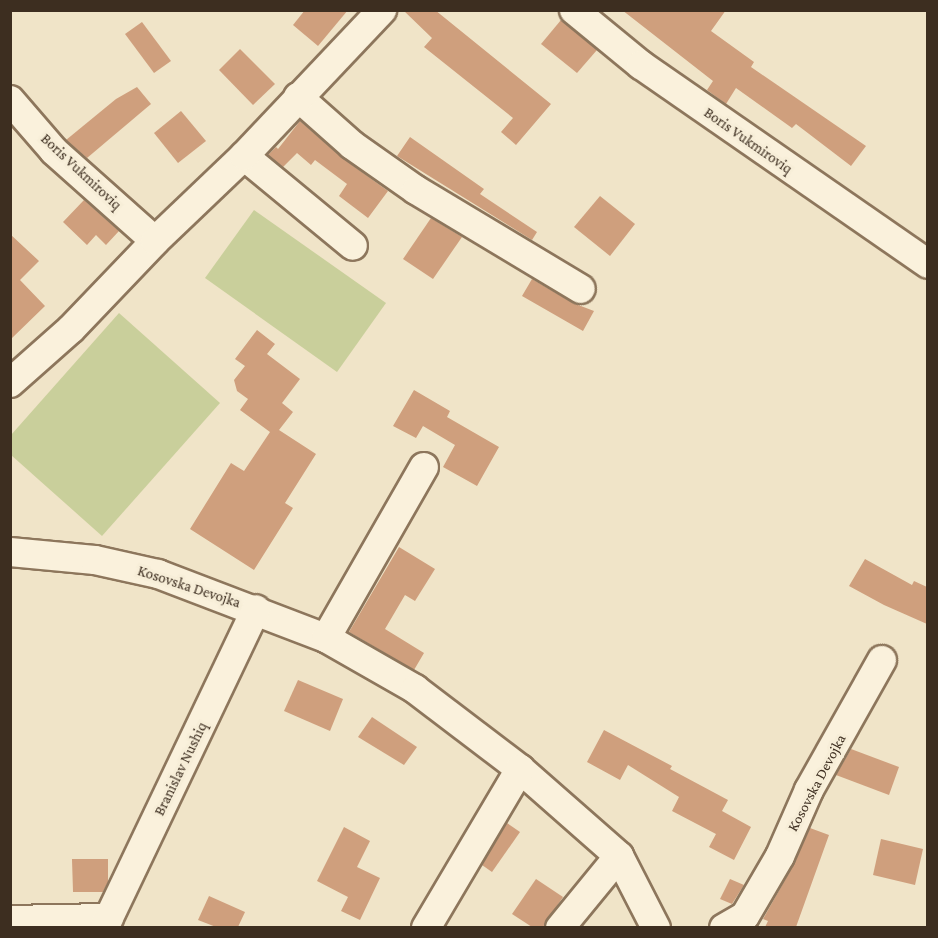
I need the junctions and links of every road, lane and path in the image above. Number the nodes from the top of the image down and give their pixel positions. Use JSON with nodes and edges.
{"nodes":[{"id":1,"x":382,"y":10,"type":"edge"},
{"id":2,"x":574,"y":10,"type":"edge"},
{"id":3,"x":298,"y":97,"type":"junction"},
{"id":4,"x":10,"y":100,"type":"edge"},
{"id":5,"x":244,"y":156,"type":"junction"},
{"id":6,"x":155,"y":241,"type":"junction"},
{"id":7,"x":352,"y":246,"type":"dead end"},
{"id":8,"x":927,"y":264,"type":"edge"},
{"id":9,"x":581,"y":290,"type":"dead end"},
{"id":10,"x":10,"y":383,"type":"edge"},
{"id":11,"x":424,"y":467,"type":"dead end"},
{"id":12,"x":10,"y":552,"type":"edge"},
{"id":13,"x":256,"y":609,"type":"junction"},
{"id":14,"x":326,"y":638,"type":"junction"},
{"id":15,"x":882,"y":660,"type":"dead end"},
{"id":16,"x":520,"y":769,"type":"junction"},
{"id":17,"x":619,"y":856,"type":"junction"},
{"id":18,"x":10,"y":920,"type":"edge"},
{"id":19,"x":106,"y":922,"type":"edge"},
{"id":20,"x":426,"y":927,"type":"edge"},
{"id":21,"x":560,"y":927,"type":"edge"},
{"id":22,"x":656,"y":927,"type":"edge"},
{"id":23,"x":724,"y":927,"type":"edge"}],
"edges":[{"from":1,"to":3,"type":"street"},
{"from":2,"to":8,"type":"street","name":"Boris Vukmiroviq"},
{"from":3,"to":5,"type":"street"},
{"from":3,"to":9,"type":"street"},
{"from":4,"to":6,"type":"street","name":"Boris Vukmiroviq"},
{"from":5,"to":6,"type":"street"},
{"from":5,"to":7,"type":"street"},
{"from":6,"to":10,"type":"street"},
{"from":11,"to":14,"type":"street"},
{"from":12,"to":13,"type":"street","name":"Kosovska Devojka"},
{"from":13,"to":14,"type":"street","name":"Kosovska Devojka"},
{"from":13,"to":19,"type":"street","name":"Branislav Nushiq"},
{"from":14,"to":16,"type":"street","name":"Kosovska Devojka"},
{"from":15,"to":23,"type":"street","name":"Kosovska Devojka"},
{"from":16,"to":17,"type":"street","name":"Kosovska Devojka"},
{"from":16,"to":20,"type":"street"},
{"from":17,"to":21,"type":"street"},
{"from":17,"to":22,"type":"street","name":"Kosovska Devojka"},
{"from":18,"to":19,"type":"street"}]}
